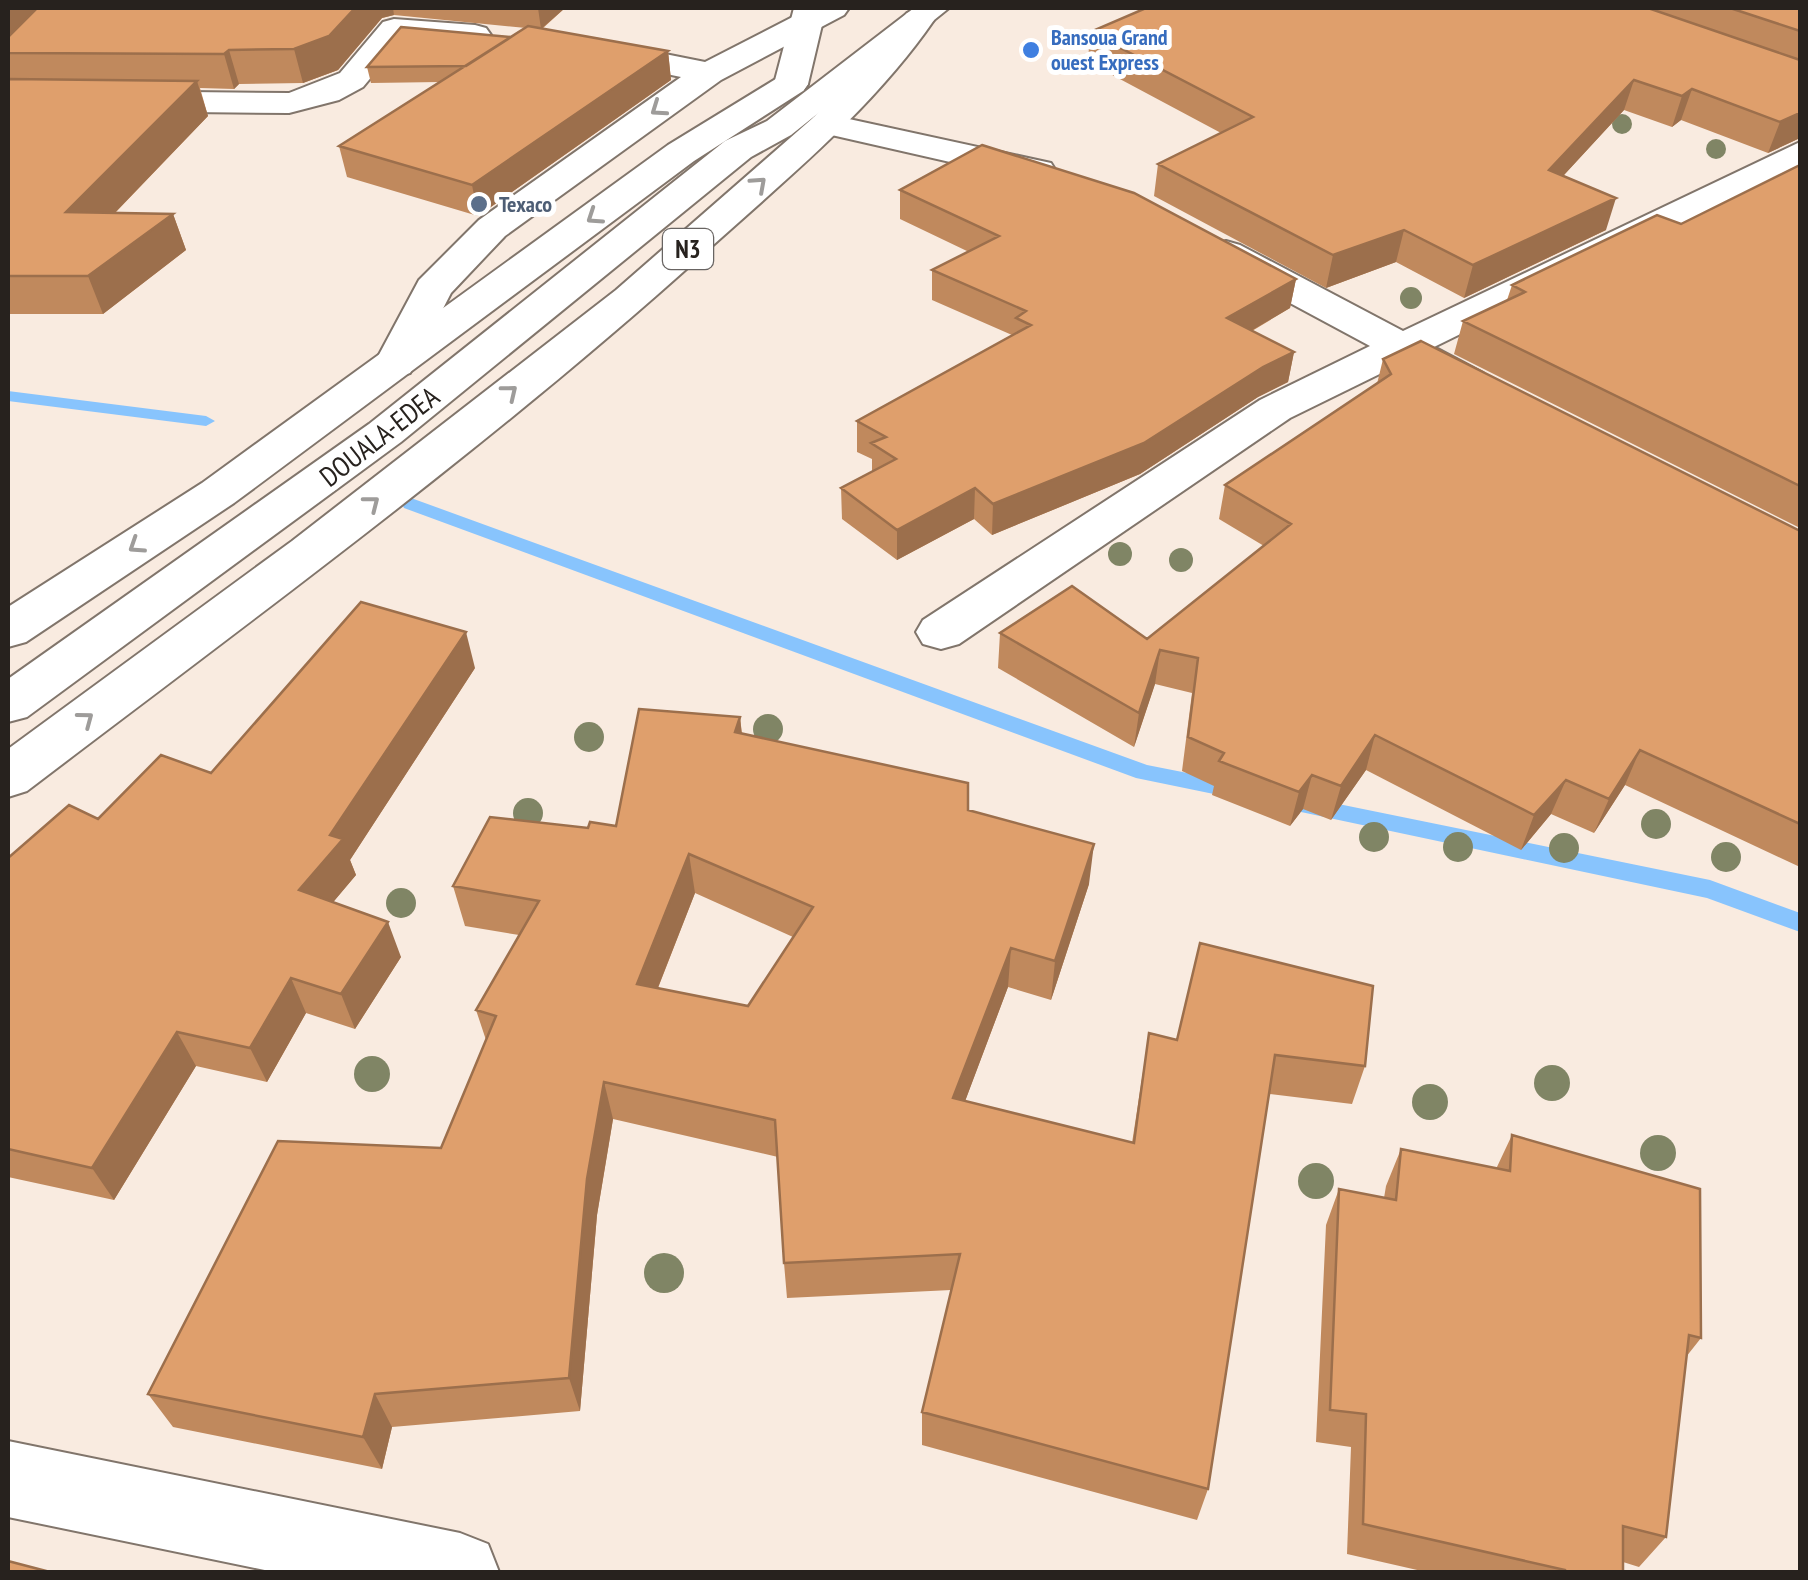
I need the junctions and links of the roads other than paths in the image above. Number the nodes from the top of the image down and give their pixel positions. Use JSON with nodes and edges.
{"nodes":[{"id":1,"x":881,"y":8,"type":"edge"},
{"id":2,"x":817,"y":11,"type":"edge"},
{"id":3,"x":934,"y":12,"type":"edge"},
{"id":4,"x":399,"y":18,"type":"edge"},
{"id":5,"x":507,"y":38,"type":"edge"},
{"id":6,"x":558,"y":45,"type":"edge"},
{"id":7,"x":710,"y":73,"type":"junction"},
{"id":8,"x":791,"y":84,"type":"junction"},
{"id":9,"x":8,"y":100,"type":"edge"},
{"id":10,"x":826,"y":124,"type":"junction"},
{"id":11,"x":738,"y":149,"type":"junction"},
{"id":12,"x":1800,"y":153,"type":"edge"},
{"id":13,"x":1073,"y":182,"type":"edge"},
{"id":14,"x":1197,"y":237,"type":"edge"},
{"id":15,"x":1400,"y":347,"type":"junction"},
{"id":16,"x":395,"y":364,"type":"junction"},
{"id":17,"x":1504,"y":400,"type":"edge"},
{"id":18,"x":8,"y":630,"type":"edge"},
{"id":19,"x":941,"y":632,"type":"dead end"},
{"id":20,"x":8,"y":704,"type":"edge"},
{"id":21,"x":8,"y":778,"type":"edge"},
{"id":22,"x":8,"y":1479,"type":"edge"},
{"id":23,"x":460,"y":1572,"type":"edge"}],
"edges":[{"from":1,"to":8,"type":"main road","name":"DOUALA-EDEA","number":"N3"},
{"from":2,"to":7,"type":"main road"},
{"from":2,"to":8,"type":"main road"},
{"from":3,"to":10,"type":"main road","number":"N3"},
{"from":3,"to":11,"type":"main road","name":"DOUALA-EDEA","number":"N3"},
{"from":4,"to":5,"type":"main road"},
{"from":4,"to":9,"type":"main road"},
{"from":6,"to":7,"type":"main road"},
{"from":7,"to":16,"type":"main road","one_way":true},
{"from":8,"to":11,"type":"main road","name":"DOUALA-EDEA","number":"N3"},
{"from":8,"to":16,"type":"main road","one_way":true},
{"from":10,"to":13,"type":"main road"},
{"from":21,"to":10,"type":"main road","number":"N3","one_way":true},
{"from":11,"to":20,"type":"main road","name":"DOUALA-EDEA","number":"N3"},
{"from":12,"to":15,"type":"main road"},
{"from":14,"to":15,"type":"main road"},
{"from":15,"to":17,"type":"main road"},
{"from":15,"to":19,"type":"main road"},
{"from":16,"to":18,"type":"main road","one_way":true},
{"from":22,"to":23,"type":"main road"}]}
